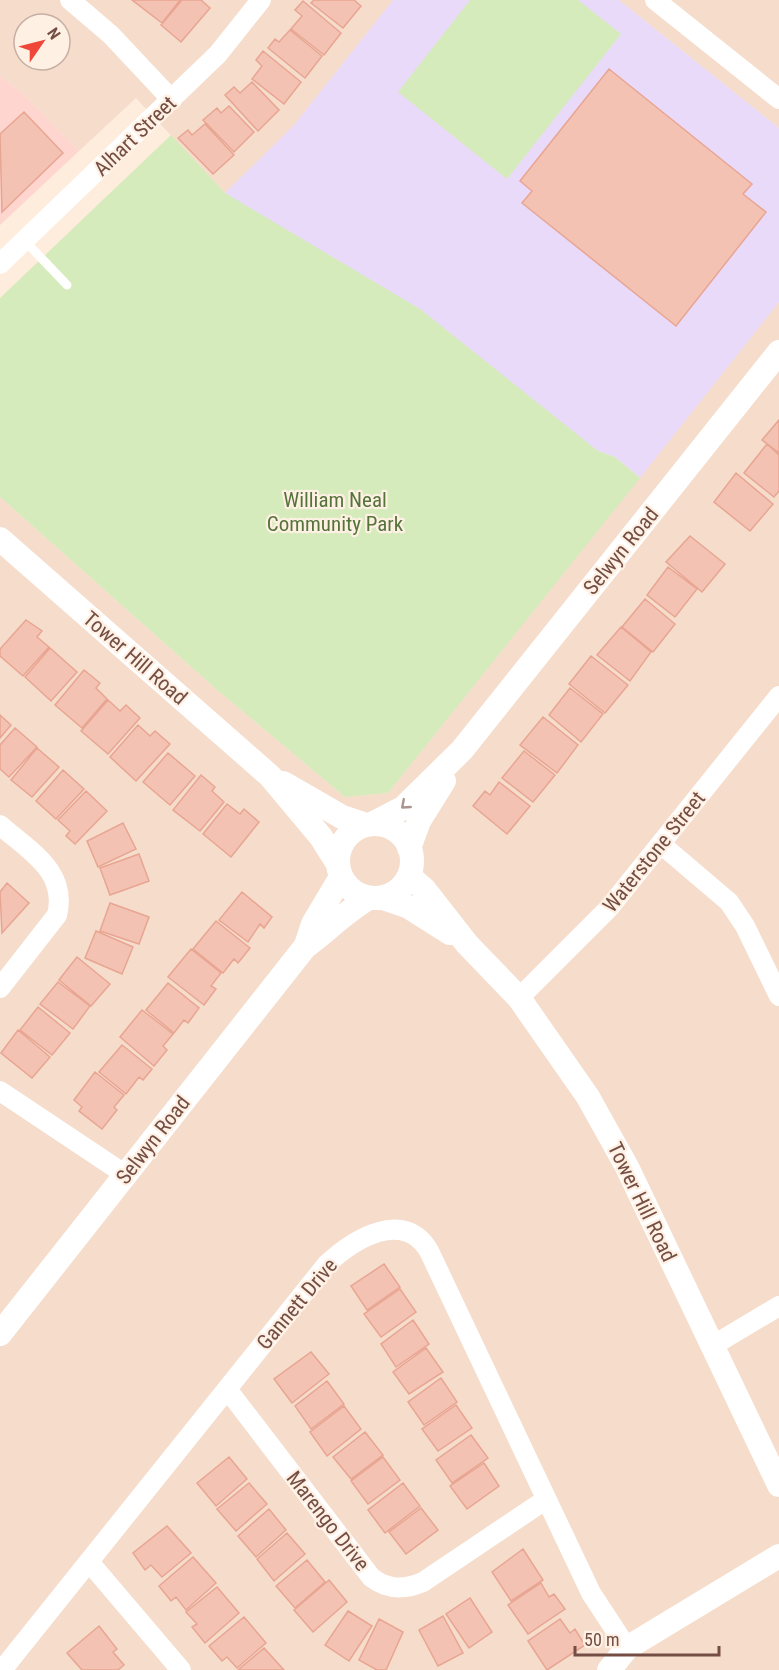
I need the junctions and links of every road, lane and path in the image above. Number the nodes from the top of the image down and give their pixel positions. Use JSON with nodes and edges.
{"nodes":[{"id":1,"x":69,"y":0,"type":"edge"},
{"id":2,"x":261,"y":0,"type":"edge"},
{"id":3,"x":655,"y":0,"type":"edge"},
{"id":4,"x":779,"y":99,"type":"edge"},
{"id":5,"x":172,"y":100,"type":"junction"},
{"id":6,"x":25,"y":241,"type":"junction"},
{"id":7,"x":0,"y":264,"type":"edge"},
{"id":8,"x":67,"y":285,"type":"dead end"},
{"id":9,"x":779,"y":352,"type":"edge"},
{"id":10,"x":0,"y":539,"type":"edge"},
{"id":11,"x":779,"y":696,"type":"edge"},
{"id":12,"x":462,"y":750,"type":"junction"},
{"id":13,"x":270,"y":776,"type":"junction"},
{"id":14,"x":0,"y":825,"type":"edge"},
{"id":15,"x":369,"y":825,"type":"junction"},
{"id":16,"x":662,"y":845,"type":"junction"},
{"id":17,"x":409,"y":848,"type":"junction"},
{"id":18,"x":339,"y":870,"type":"junction"},
{"id":19,"x":409,"y":876,"type":"junction"},
{"id":20,"x":376,"y":898,"type":"junction"},
{"id":21,"x":467,"y":944,"type":"junction"},
{"id":22,"x":305,"y":947,"type":"junction"},
{"id":23,"x":0,"y":988,"type":"edge"},
{"id":24,"x":779,"y":996,"type":"edge"},
{"id":25,"x":519,"y":998,"type":"junction"},
{"id":26,"x":0,"y":1091,"type":"edge"},
{"id":27,"x":126,"y":1175,"type":"junction"},
{"id":28,"x":779,"y":1306,"type":"edge"},
{"id":29,"x":0,"y":1334,"type":"edge"},
{"id":30,"x":711,"y":1346,"type":"junction"},
{"id":31,"x":227,"y":1389,"type":"junction"},
{"id":32,"x":779,"y":1485,"type":"edge"},
{"id":33,"x":545,"y":1500,"type":"junction"},
{"id":34,"x":779,"y":1556,"type":"edge"},
{"id":35,"x":90,"y":1563,"type":"junction"},
{"id":36,"x":627,"y":1648,"type":"junction"},
{"id":37,"x":2,"y":1670,"type":"edge"},
{"id":38,"x":181,"y":1670,"type":"edge"},
{"id":39,"x":609,"y":1670,"type":"edge"}],
"edges":[{"from":1,"to":5,"type":"street"},
{"from":2,"to":5,"type":"street","name":"Alhart Street"},
{"from":3,"to":4,"type":"street"},
{"from":5,"to":6,"type":"street","name":"Alhart Street"},
{"from":6,"to":7,"type":"street","name":"Alhart Street"},
{"from":6,"to":8,"type":"lane"},
{"from":9,"to":12,"type":"street","name":"Selwyn Road"},
{"from":10,"to":13,"type":"street","name":"Tower Hill Road"},
{"from":11,"to":16,"type":"street","name":"Waterstone Street"},
{"from":12,"to":15,"type":"street","name":"Selwyn Road","one_way":true},
{"from":12,"to":17,"type":"street","name":"Selwyn Road"},
{"from":13,"to":15,"type":"street","name":"Tower Hill Road"},
{"from":13,"to":18,"type":"street","name":"Tower Hill Road"},
{"from":14,"to":23,"type":"street"},
{"from":15,"to":17,"type":"street"},
{"from":15,"to":18,"type":"street"},
{"from":16,"to":24,"type":"street"},
{"from":16,"to":25,"type":"street","name":"Waterstone Street"},
{"from":17,"to":19,"type":"street"},
{"from":18,"to":20,"type":"street"},
{"from":18,"to":22,"type":"street","name":"Selwyn Road"},
{"from":19,"to":20,"type":"street"},
{"from":19,"to":21,"type":"street","name":"Tower Hill Road"},
{"from":20,"to":21,"type":"street","name":"Tower Hill Road"},
{"from":20,"to":22,"type":"street","name":"Selwyn Road"},
{"from":21,"to":25,"type":"street","name":"Tower Hill Road"},
{"from":22,"to":27,"type":"street","name":"Selwyn Road"},
{"from":25,"to":30,"type":"street","name":"Tower Hill Road"},
{"from":26,"to":27,"type":"street"},
{"from":27,"to":29,"type":"street","name":"Selwyn Road"},
{"from":28,"to":30,"type":"street"},
{"from":30,"to":32,"type":"street","name":"Tower Hill Road"},
{"from":31,"to":33,"type":"street","name":"Marengo Drive"},
{"from":31,"to":33,"type":"street","name":"Gannett Drive"},
{"from":31,"to":35,"type":"street","name":"Gannett Drive"},
{"from":33,"to":36,"type":"street","name":"Gannett Drive"},
{"from":34,"to":36,"type":"street"},
{"from":35,"to":37,"type":"street","name":"Gannett Drive"},
{"from":35,"to":38,"type":"street"},
{"from":36,"to":39,"type":"street"}]}
